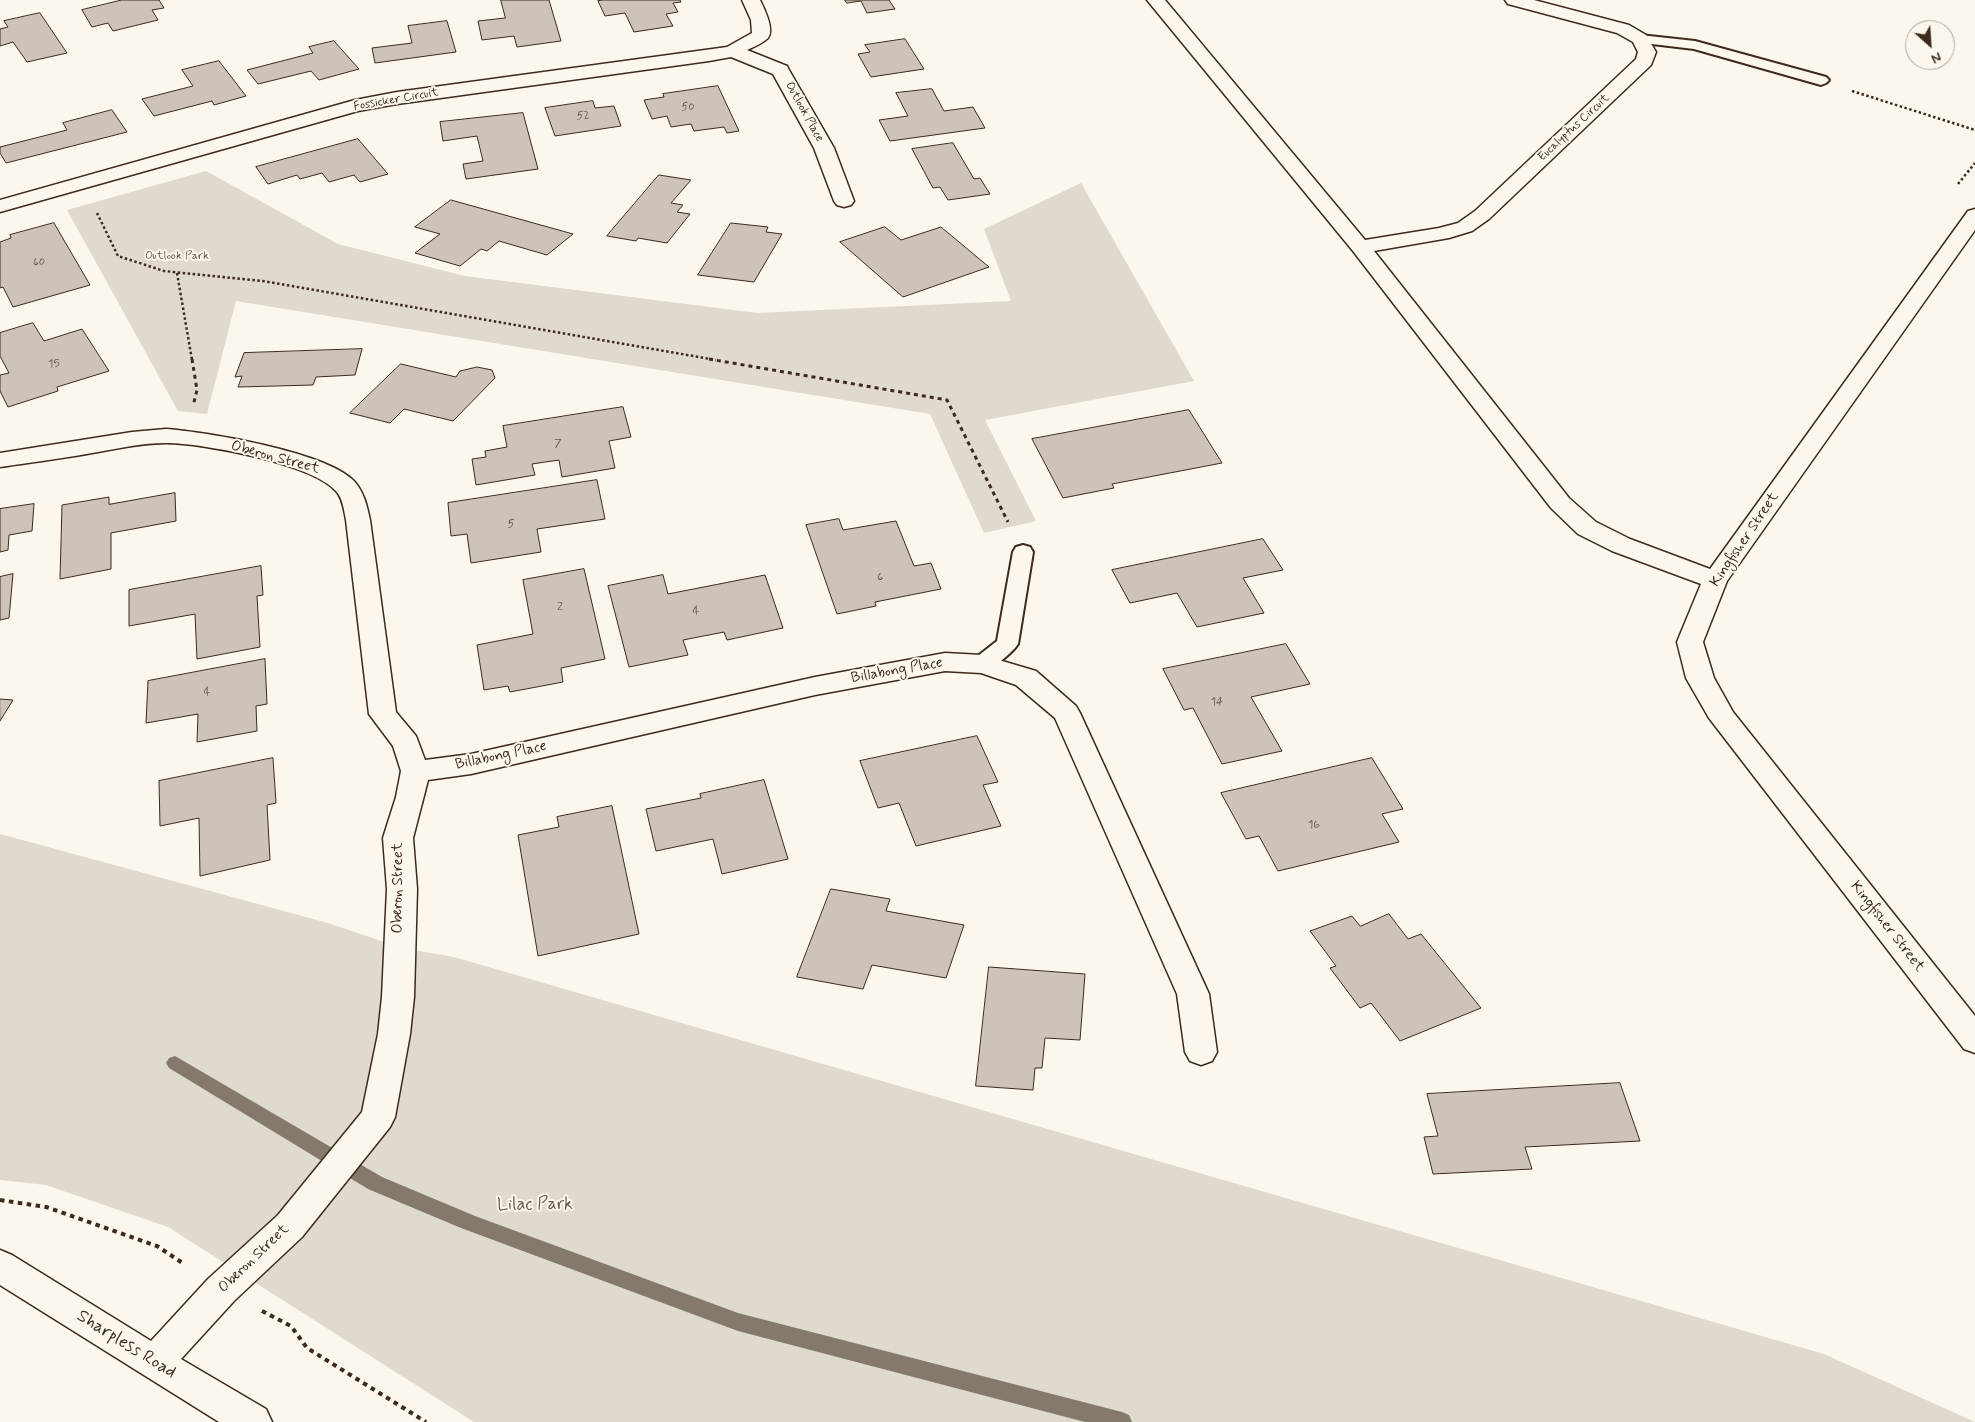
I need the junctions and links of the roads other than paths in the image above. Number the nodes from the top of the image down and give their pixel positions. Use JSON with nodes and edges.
{"nodes":[{"id":1,"x":751,"y":0,"type":"edge"},
{"id":2,"x":1156,"y":0,"type":"edge"},
{"id":3,"x":1514,"y":0,"type":"edge"},
{"id":4,"x":1640,"y":40,"type":"junction"},
{"id":5,"x":733,"y":51,"type":"junction"},
{"id":6,"x":1821,"y":80,"type":"road end"},
{"id":7,"x":844,"y":201,"type":"dead end"},
{"id":8,"x":0,"y":206,"type":"edge"},
{"id":9,"x":1975,"y":215,"type":"edge"},
{"id":10,"x":1360,"y":247,"type":"junction"},
{"id":11,"x":0,"y":460,"type":"edge"},
{"id":12,"x":1023,"y":552,"type":"road end"},
{"id":13,"x":1715,"y":580,"type":"junction"},
{"id":14,"x":982,"y":664,"type":"junction"},
{"id":15,"x":414,"y":771,"type":"junction"},
{"id":16,"x":1975,"y":1040,"type":"edge"},
{"id":17,"x":1201,"y":1052,"type":"dead end"},
{"id":18,"x":0,"y":1266,"type":"edge"},
{"id":19,"x":154,"y":1363,"type":"junction"},
{"id":20,"x":253,"y":1422,"type":"edge"}],
"edges":[{"from":1,"to":5,"type":"street","name":"Fossicker Circuit"},
{"from":2,"to":10,"type":"street"},
{"from":3,"to":4,"type":"street"},
{"from":4,"to":6,"type":"lane"},
{"from":4,"to":10,"type":"street","name":"Eucalyptus Circuit"},
{"from":5,"to":7,"type":"street","name":"Outlook Place"},
{"from":5,"to":8,"type":"street","name":"Fossicker Circuit"},
{"from":9,"to":13,"type":"street","name":"Kingfisher Street"},
{"from":10,"to":13,"type":"street"},
{"from":11,"to":15,"type":"street","name":"Oberon Street"},
{"from":12,"to":14,"type":"lane"},
{"from":13,"to":16,"type":"street","name":"Kingfisher Street"},
{"from":14,"to":15,"type":"street","name":"Billabong Place"},
{"from":14,"to":17,"type":"street","name":"Billabong Place"},
{"from":15,"to":19,"type":"street","name":"Oberon Street"},
{"from":18,"to":19,"type":"street","name":"Sharpless Road"},
{"from":19,"to":20,"type":"street","name":"Sharpless Road"}]}
